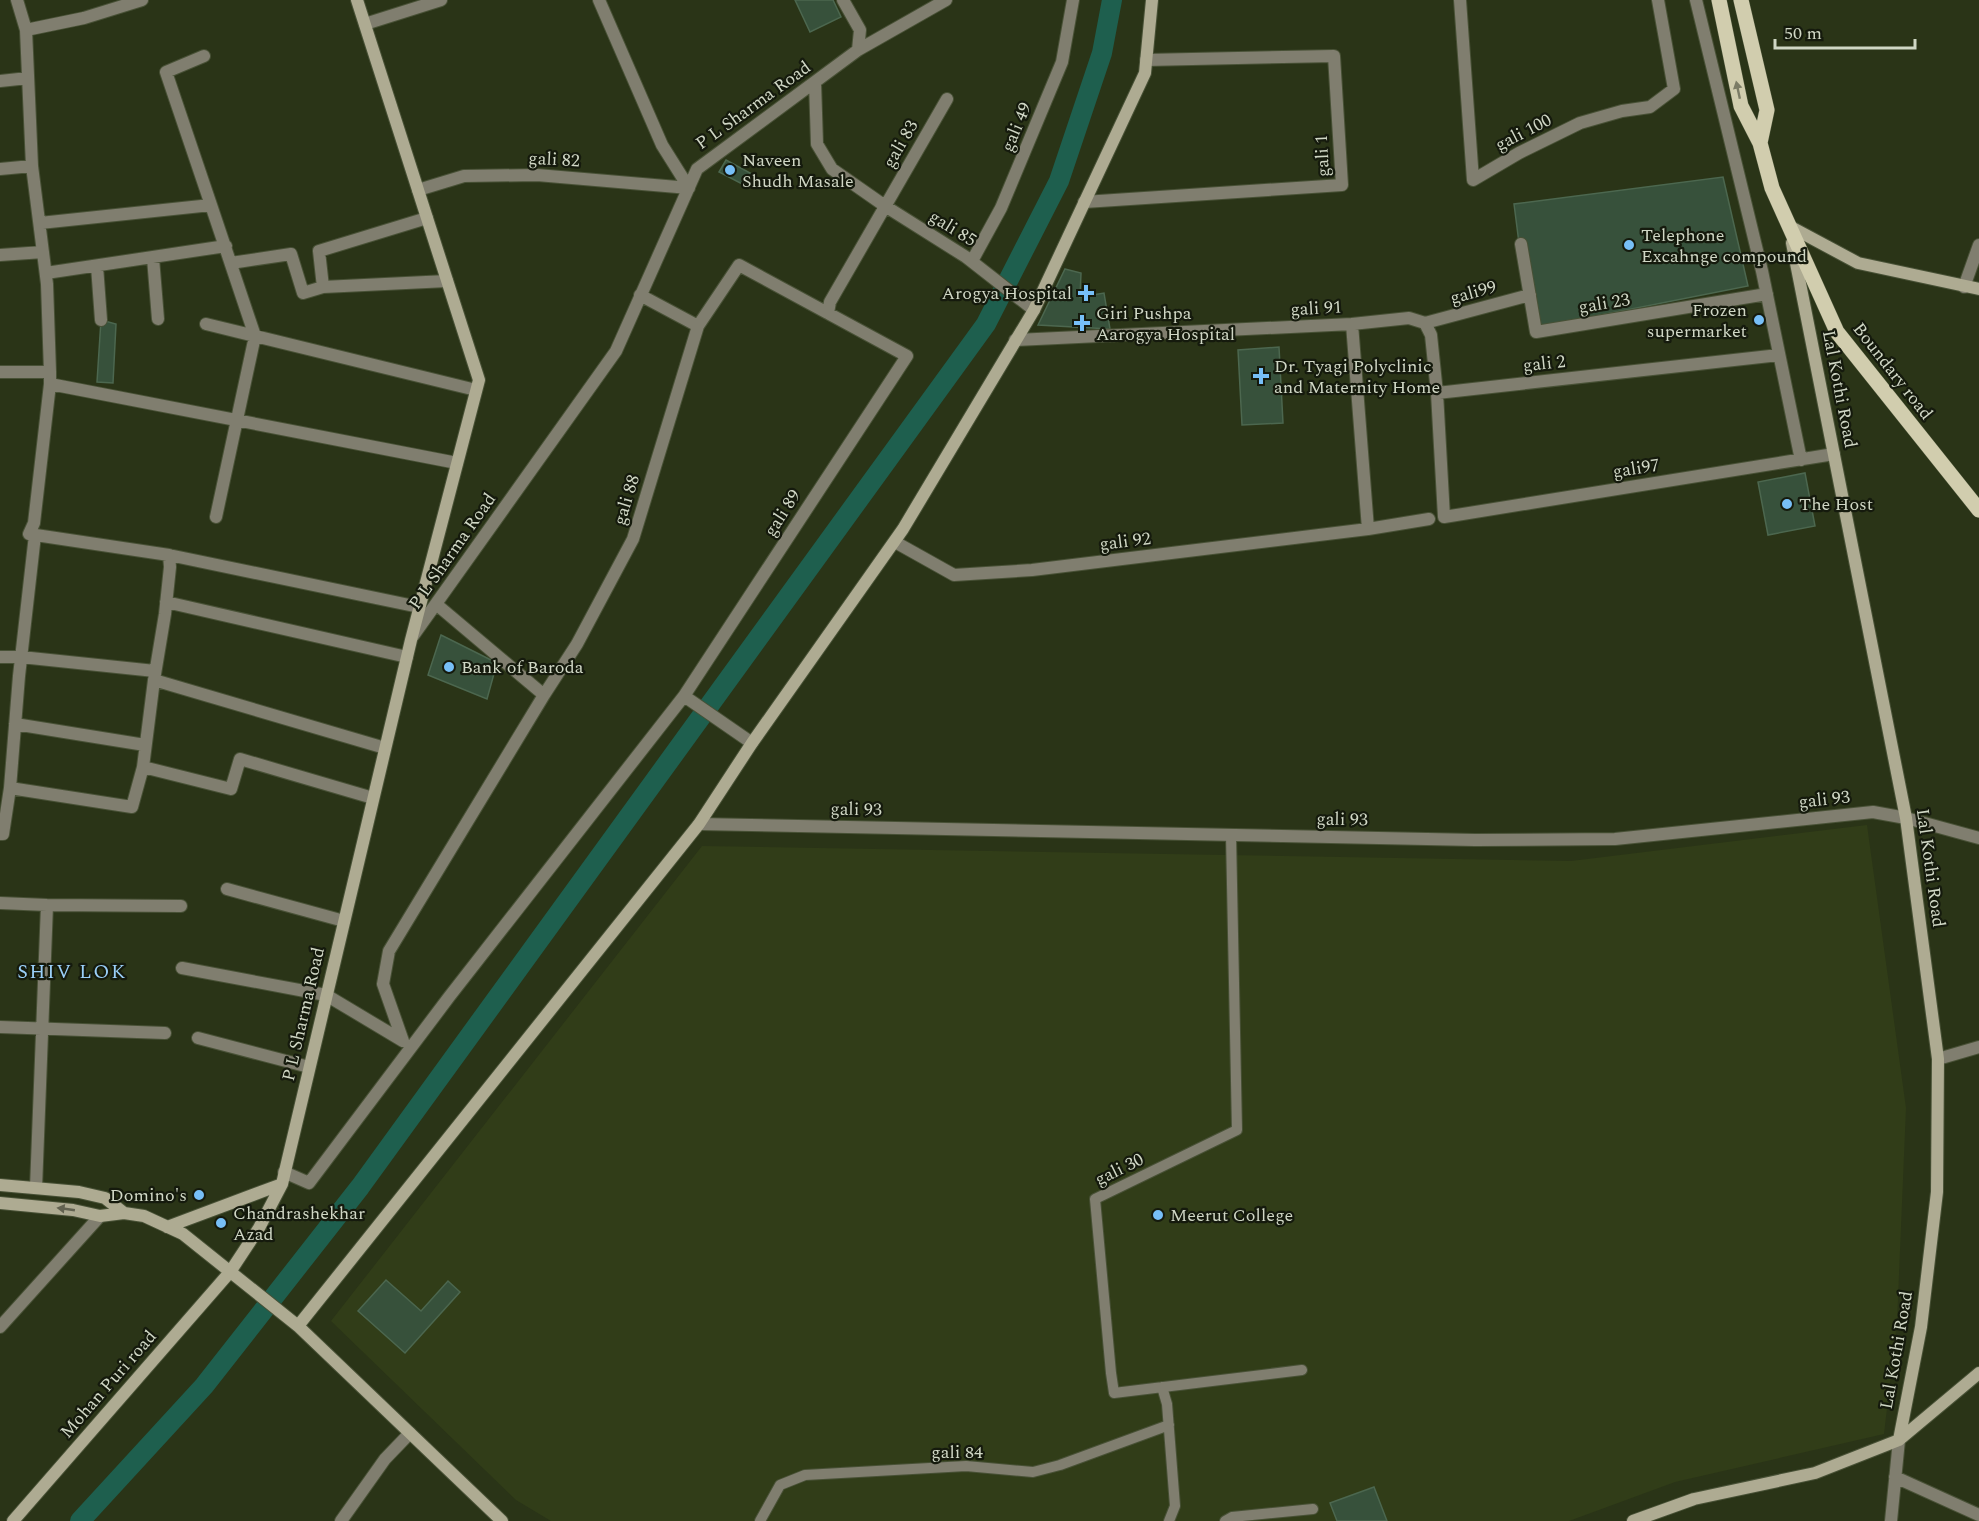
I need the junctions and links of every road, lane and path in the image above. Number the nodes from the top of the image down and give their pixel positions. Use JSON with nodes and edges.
{"nodes":[{"id":1,"x":17,"y":0,"type":"edge"},
{"id":2,"x":357,"y":0,"type":"edge"},
{"id":3,"x":441,"y":0,"type":"edge"},
{"id":4,"x":599,"y":0,"type":"edge"},
{"id":5,"x":843,"y":0,"type":"edge"},
{"id":6,"x":946,"y":0,"type":"edge"},
{"id":7,"x":1073,"y":0,"type":"edge"},
{"id":8,"x":1152,"y":0,"type":"edge"},
{"id":9,"x":1460,"y":0,"type":"edge"},
{"id":10,"x":1658,"y":0,"type":"edge"},
{"id":11,"x":1696,"y":0,"type":"edge"},
{"id":12,"x":1719,"y":0,"type":"edge"},
{"id":13,"x":1741,"y":0,"type":"edge"},
{"id":14,"x":137,"y":1,"type":"edge"},
{"id":15,"x":365,"y":24,"type":"junction"},
{"id":16,"x":26,"y":30,"type":"junction"},
{"id":17,"x":858,"y":50,"type":"junction"},
{"id":18,"x":204,"y":56,"type":"dead end"},
{"id":19,"x":1146,"y":60,"type":"junction"},
{"id":20,"x":28,"y":78,"type":"junction"},
{"id":21,"x":0,"y":81,"type":"edge"},
{"id":22,"x":815,"y":82,"type":"junction"},
{"id":23,"x":947,"y":99,"type":"dead end"},
{"id":24,"x":1760,"y":143,"type":"junction"},
{"id":25,"x":32,"y":166,"type":"junction"},
{"id":26,"x":0,"y":169,"type":"edge"},
{"id":27,"x":689,"y":188,"type":"junction"},
{"id":28,"x":418,"y":190,"type":"junction"},
{"id":29,"x":1084,"y":202,"type":"junction"},
{"id":30,"x":211,"y":205,"type":"junction"},
{"id":31,"x":885,"y":206,"type":"junction"},
{"id":32,"x":427,"y":218,"type":"junction"},
{"id":33,"x":39,"y":223,"type":"junction"},
{"id":34,"x":1789,"y":226,"type":"junction"},
{"id":35,"x":1521,"y":244,"type":"dead end"},
{"id":36,"x":1979,"y":245,"type":"edge"},
{"id":37,"x":226,"y":246,"type":"junction"},
{"id":38,"x":43,"y":252,"type":"junction"},
{"id":39,"x":0,"y":255,"type":"edge"},
{"id":40,"x":153,"y":258,"type":"junction"},
{"id":41,"x":972,"y":261,"type":"junction"},
{"id":42,"x":231,"y":263,"type":"junction"},
{"id":43,"x":97,"y":266,"type":"junction"},
{"id":44,"x":46,"y":273,"type":"junction"},
{"id":45,"x":447,"y":281,"type":"junction"},
{"id":46,"x":323,"y":287,"type":"junction"},
{"id":47,"x":1964,"y":287,"type":"junction"},
{"id":48,"x":1979,"y":289,"type":"edge"},
{"id":49,"x":1767,"y":294,"type":"junction"},
{"id":50,"x":640,"y":295,"type":"junction"},
{"id":51,"x":1530,"y":295,"type":"junction"},
{"id":52,"x":1031,"y":308,"type":"junction"},
{"id":53,"x":828,"y":313,"type":"junction"},
{"id":54,"x":158,"y":319,"type":"dead end"},
{"id":55,"x":101,"y":320,"type":"dead end"},
{"id":56,"x":1425,"y":323,"type":"junction"},
{"id":57,"x":206,"y":324,"type":"dead end"},
{"id":58,"x":1352,"y":324,"type":"junction"},
{"id":59,"x":698,"y":326,"type":"junction"},
{"id":60,"x":255,"y":336,"type":"junction"},
{"id":61,"x":1015,"y":340,"type":"junction"},
{"id":62,"x":1779,"y":355,"type":"junction"},
{"id":63,"x":0,"y":372,"type":"edge"},
{"id":64,"x":50,"y":378,"type":"junction"},
{"id":65,"x":476,"y":390,"type":"junction"},
{"id":66,"x":1437,"y":393,"type":"junction"},
{"id":67,"x":237,"y":420,"type":"junction"},
{"id":68,"x":1834,"y":454,"type":"junction"},
{"id":69,"x":1801,"y":460,"type":"junction"},
{"id":70,"x":457,"y":463,"type":"junction"},
{"id":71,"x":1979,"y":510,"type":"edge"},
{"id":72,"x":216,"y":517,"type":"dead end"},
{"id":73,"x":1428,"y":519,"type":"dead end"},
{"id":74,"x":1368,"y":529,"type":"junction"},
{"id":75,"x":35,"y":534,"type":"junction"},
{"id":76,"x":895,"y":542,"type":"junction"},
{"id":77,"x":168,"y":555,"type":"junction"},
{"id":78,"x":166,"y":602,"type":"junction"},
{"id":79,"x":436,"y":604,"type":"junction"},
{"id":80,"x":419,"y":607,"type":"junction"},
{"id":81,"x":411,"y":640,"type":"junction"},
{"id":82,"x":0,"y":657,"type":"edge"},
{"id":83,"x":21,"y":657,"type":"junction"},
{"id":84,"x":407,"y":657,"type":"junction"},
{"id":85,"x":154,"y":676,"type":"junction"},
{"id":86,"x":544,"y":695,"type":"junction"},
{"id":87,"x":684,"y":696,"type":"junction"},
{"id":88,"x":15,"y":724,"type":"junction"},
{"id":89,"x":752,"y":743,"type":"junction"},
{"id":90,"x":145,"y":745,"type":"junction"},
{"id":91,"x":385,"y":748,"type":"junction"},
{"id":92,"x":143,"y":767,"type":"junction"},
{"id":93,"x":10,"y":788,"type":"junction"},
{"id":94,"x":373,"y":798,"type":"junction"},
{"id":95,"x":1906,"y":818,"type":"junction"},
{"id":96,"x":699,"y":824,"type":"junction"},
{"id":97,"x":0,"y":834,"type":"edge"},
{"id":98,"x":1231,"y":835,"type":"junction"},
{"id":99,"x":1979,"y":838,"type":"edge"},
{"id":100,"x":227,"y":889,"type":"dead end"},
{"id":101,"x":0,"y":903,"type":"edge"},
{"id":102,"x":47,"y":905,"type":"junction"},
{"id":103,"x":181,"y":906,"type":"dead end"},
{"id":104,"x":344,"y":921,"type":"junction"},
{"id":105,"x":182,"y":968,"type":"dead end"},
{"id":106,"x":326,"y":995,"type":"junction"},
{"id":107,"x":0,"y":1027,"type":"edge"},
{"id":108,"x":43,"y":1029,"type":"junction"},
{"id":109,"x":165,"y":1033,"type":"dead end"},
{"id":110,"x":198,"y":1038,"type":"dead end"},
{"id":111,"x":1979,"y":1047,"type":"edge"},
{"id":112,"x":1938,"y":1059,"type":"junction"},
{"id":113,"x":309,"y":1067,"type":"junction"},
{"id":114,"x":283,"y":1178,"type":"junction"},
{"id":115,"x":0,"y":1185,"type":"edge"},
{"id":116,"x":36,"y":1188,"type":"junction"},
{"id":117,"x":0,"y":1203,"type":"edge"},
{"id":118,"x":124,"y":1213,"type":"junction"},
{"id":119,"x":100,"y":1216,"type":"junction"},
{"id":120,"x":167,"y":1227,"type":"junction"},
{"id":121,"x":230,"y":1272,"type":"junction"},
{"id":122,"x":298,"y":1326,"type":"junction"},
{"id":123,"x":0,"y":1328,"type":"edge"},
{"id":124,"x":1302,"y":1370,"type":"dead end"},
{"id":125,"x":1979,"y":1373,"type":"edge"},
{"id":126,"x":1162,"y":1387,"type":"junction"},
{"id":127,"x":1169,"y":1425,"type":"junction"},
{"id":128,"x":410,"y":1433,"type":"junction"},
{"id":129,"x":1899,"y":1440,"type":"junction"},
{"id":130,"x":1895,"y":1477,"type":"junction"},
{"id":131,"x":1312,"y":1509,"type":"dead end"},
{"id":132,"x":1979,"y":1515,"type":"edge"},
{"id":133,"x":13,"y":1521,"type":"edge"},
{"id":134,"x":341,"y":1521,"type":"edge"},
{"id":135,"x":502,"y":1521,"type":"edge"},
{"id":136,"x":760,"y":1521,"type":"edge"},
{"id":137,"x":1169,"y":1521,"type":"edge"},
{"id":138,"x":1225,"y":1521,"type":"edge"},
{"id":139,"x":1632,"y":1521,"type":"edge"},
{"id":140,"x":1891,"y":1521,"type":"edge"}],
"edges":[{"from":1,"to":16,"type":"street"},
{"from":2,"to":15,"type":"street"},
{"from":3,"to":15,"type":"street"},
{"from":4,"to":27,"type":"street"},
{"from":5,"to":17,"type":"street"},
{"from":6,"to":17,"type":"street","name":"P L Sharma Road"},
{"from":7,"to":41,"type":"street","name":"gali 49"},
{"from":8,"to":19,"type":"street"},
{"from":9,"to":10,"type":"street","name":"gali 100"},
{"from":11,"to":49,"type":"street"},
{"from":24,"to":12,"type":"main road","name":"Boundary road","one_way":true},
{"from":13,"to":24,"type":"main road","name":"Boundary road"},
{"from":14,"to":16,"type":"street"},
{"from":15,"to":28,"type":"street"},
{"from":16,"to":20,"type":"street"},
{"from":17,"to":22,"type":"street","name":"P L Sharma Road"},
{"from":18,"to":30,"type":"street"},
{"from":19,"to":29,"type":"street"},
{"from":19,"to":29,"type":"street","name":"gali 1"},
{"from":20,"to":21,"type":"street"},
{"from":20,"to":25,"type":"street"},
{"from":22,"to":27,"type":"street","name":"P L Sharma Road"},
{"from":22,"to":31,"type":"street","name":"gali 85"},
{"from":23,"to":31,"type":"street","name":"gali 83"},
{"from":24,"to":34,"type":"main road","name":"Boundary road"},
{"from":25,"to":26,"type":"street"},
{"from":25,"to":33,"type":"street"},
{"from":27,"to":28,"type":"street","name":"gali 82"},
{"from":27,"to":50,"type":"street","name":"P L Sharma Road"},
{"from":28,"to":32,"type":"street"},
{"from":29,"to":52,"type":"street"},
{"from":30,"to":33,"type":"street"},
{"from":30,"to":37,"type":"street"},
{"from":31,"to":41,"type":"street","name":"gali 85"},
{"from":31,"to":53,"type":"street","name":"gali 83"},
{"from":32,"to":45,"type":"street"},
{"from":32,"to":46,"type":"street"},
{"from":33,"to":38,"type":"street"},
{"from":34,"to":47,"type":"street"},
{"from":34,"to":68,"type":"street","name":"Lal Kothi Road"},
{"from":34,"to":71,"type":"main road","name":"Boundary road"},
{"from":35,"to":51,"type":"street","name":"gali 23"},
{"from":36,"to":47,"type":"street"},
{"from":37,"to":40,"type":"street"},
{"from":37,"to":42,"type":"street"},
{"from":38,"to":39,"type":"street"},
{"from":38,"to":44,"type":"street"},
{"from":40,"to":43,"type":"street"},
{"from":40,"to":54,"type":"street"},
{"from":41,"to":52,"type":"street","name":"gali 85"},
{"from":42,"to":46,"type":"street"},
{"from":42,"to":60,"type":"street"},
{"from":43,"to":44,"type":"street"},
{"from":43,"to":55,"type":"street"},
{"from":44,"to":64,"type":"street"},
{"from":45,"to":46,"type":"street"},
{"from":45,"to":65,"type":"street"},
{"from":47,"to":48,"type":"street"},
{"from":49,"to":51,"type":"street","name":"gali 23"},
{"from":49,"to":62,"type":"street"},
{"from":50,"to":59,"type":"street"},
{"from":50,"to":79,"type":"street","name":"P L Sharma Road"},
{"from":51,"to":56,"type":"street","name":"gali99"},
{"from":52,"to":61,"type":"street"},
{"from":53,"to":59,"type":"street","name":"gali 88"},
{"from":53,"to":87,"type":"street","name":"gali 89"},
{"from":56,"to":58,"type":"street"},
{"from":56,"to":66,"type":"street"},
{"from":57,"to":60,"type":"street"},
{"from":58,"to":61,"type":"street","name":"gali 91"},
{"from":58,"to":74,"type":"street","name":"gali 91"},
{"from":59,"to":86,"type":"street","name":"gali 88"},
{"from":60,"to":65,"type":"street"},
{"from":60,"to":67,"type":"street"},
{"from":61,"to":76,"type":"street"},
{"from":62,"to":66,"type":"street","name":"gali 2"},
{"from":62,"to":69,"type":"street"},
{"from":63,"to":64,"type":"street"},
{"from":64,"to":67,"type":"street"},
{"from":64,"to":75,"type":"street"},
{"from":65,"to":70,"type":"street"},
{"from":66,"to":69,"type":"street","name":"gali97"},
{"from":67,"to":70,"type":"street"},
{"from":67,"to":72,"type":"street"},
{"from":68,"to":69,"type":"street","name":"gali97"},
{"from":68,"to":95,"type":"street","name":"Lal Kothi Road"},
{"from":70,"to":80,"type":"street"},
{"from":73,"to":74,"type":"street"},
{"from":74,"to":76,"type":"street","name":"gali 92"},
{"from":75,"to":77,"type":"street"},
{"from":75,"to":83,"type":"street"},
{"from":76,"to":89,"type":"street"},
{"from":77,"to":78,"type":"street"},
{"from":77,"to":80,"type":"street"},
{"from":78,"to":84,"type":"street"},
{"from":78,"to":85,"type":"street"},
{"from":79,"to":81,"type":"street","name":"P L Sharma Road"},
{"from":79,"to":86,"type":"street"},
{"from":80,"to":81,"type":"street"},
{"from":81,"to":84,"type":"street","name":"P L Sharma Road"},
{"from":82,"to":83,"type":"street"},
{"from":83,"to":85,"type":"street"},
{"from":83,"to":88,"type":"street"},
{"from":84,"to":91,"type":"street","name":"P L Sharma Road"},
{"from":85,"to":90,"type":"street"},
{"from":85,"to":91,"type":"street"},
{"from":86,"to":106,"type":"street","name":"gali 88"},
{"from":87,"to":89,"type":"street"},
{"from":87,"to":114,"type":"street"},
{"from":88,"to":90,"type":"street"},
{"from":88,"to":93,"type":"street"},
{"from":89,"to":96,"type":"street"},
{"from":90,"to":92,"type":"street"},
{"from":91,"to":94,"type":"street","name":"P L Sharma Road"},
{"from":92,"to":93,"type":"street"},
{"from":92,"to":94,"type":"street"},
{"from":93,"to":97,"type":"street"},
{"from":94,"to":104,"type":"street","name":"P L Sharma Road"},
{"from":95,"to":98,"type":"street","name":"gali 93"},
{"from":95,"to":99,"type":"street","name":"gali 93"},
{"from":95,"to":112,"type":"street","name":"Lal Kothi Road"},
{"from":96,"to":98,"type":"street","name":"gali 93"},
{"from":96,"to":122,"type":"street"},
{"from":98,"to":126,"type":"lane","name":"gali 30"},
{"from":100,"to":104,"type":"street"},
{"from":101,"to":102,"type":"street"},
{"from":102,"to":103,"type":"street"},
{"from":102,"to":108,"type":"street"},
{"from":104,"to":106,"type":"street","name":"P L Sharma Road"},
{"from":105,"to":106,"type":"street"},
{"from":106,"to":113,"type":"street","name":"P L Sharma Road"},
{"from":107,"to":108,"type":"street"},
{"from":108,"to":109,"type":"street"},
{"from":108,"to":116,"type":"street"},
{"from":110,"to":113,"type":"street"},
{"from":111,"to":112,"type":"street"},
{"from":112,"to":129,"type":"street","name":"Lal Kothi Road"},
{"from":113,"to":114,"type":"street","name":"P L Sharma Road"},
{"from":114,"to":120,"type":"street"},
{"from":114,"to":121,"type":"street","name":"P L Sharma Road"},
{"from":115,"to":116,"type":"street"},
{"from":116,"to":118,"type":"street"},
{"from":119,"to":117,"type":"street","one_way":true},
{"from":118,"to":119,"type":"street"},
{"from":118,"to":120,"type":"street"},
{"from":119,"to":123,"type":"street"},
{"from":120,"to":121,"type":"street"},
{"from":121,"to":122,"type":"street"},
{"from":121,"to":133,"type":"street","name":"Mohan Puri road"},
{"from":122,"to":128,"type":"street"},
{"from":124,"to":126,"type":"lane","name":"gali 30"},
{"from":125,"to":129,"type":"street"},
{"from":126,"to":127,"type":"lane"},
{"from":127,"to":136,"type":"lane","name":"gali 84"},
{"from":127,"to":137,"type":"lane"},
{"from":128,"to":134,"type":"street"},
{"from":128,"to":135,"type":"street"},
{"from":129,"to":130,"type":"street","name":"Lal Kothi Road"},
{"from":129,"to":139,"type":"street"},
{"from":130,"to":132,"type":"street"},
{"from":130,"to":140,"type":"street","name":"Lal Kothi Road"},
{"from":131,"to":138,"type":"lane"}]}
